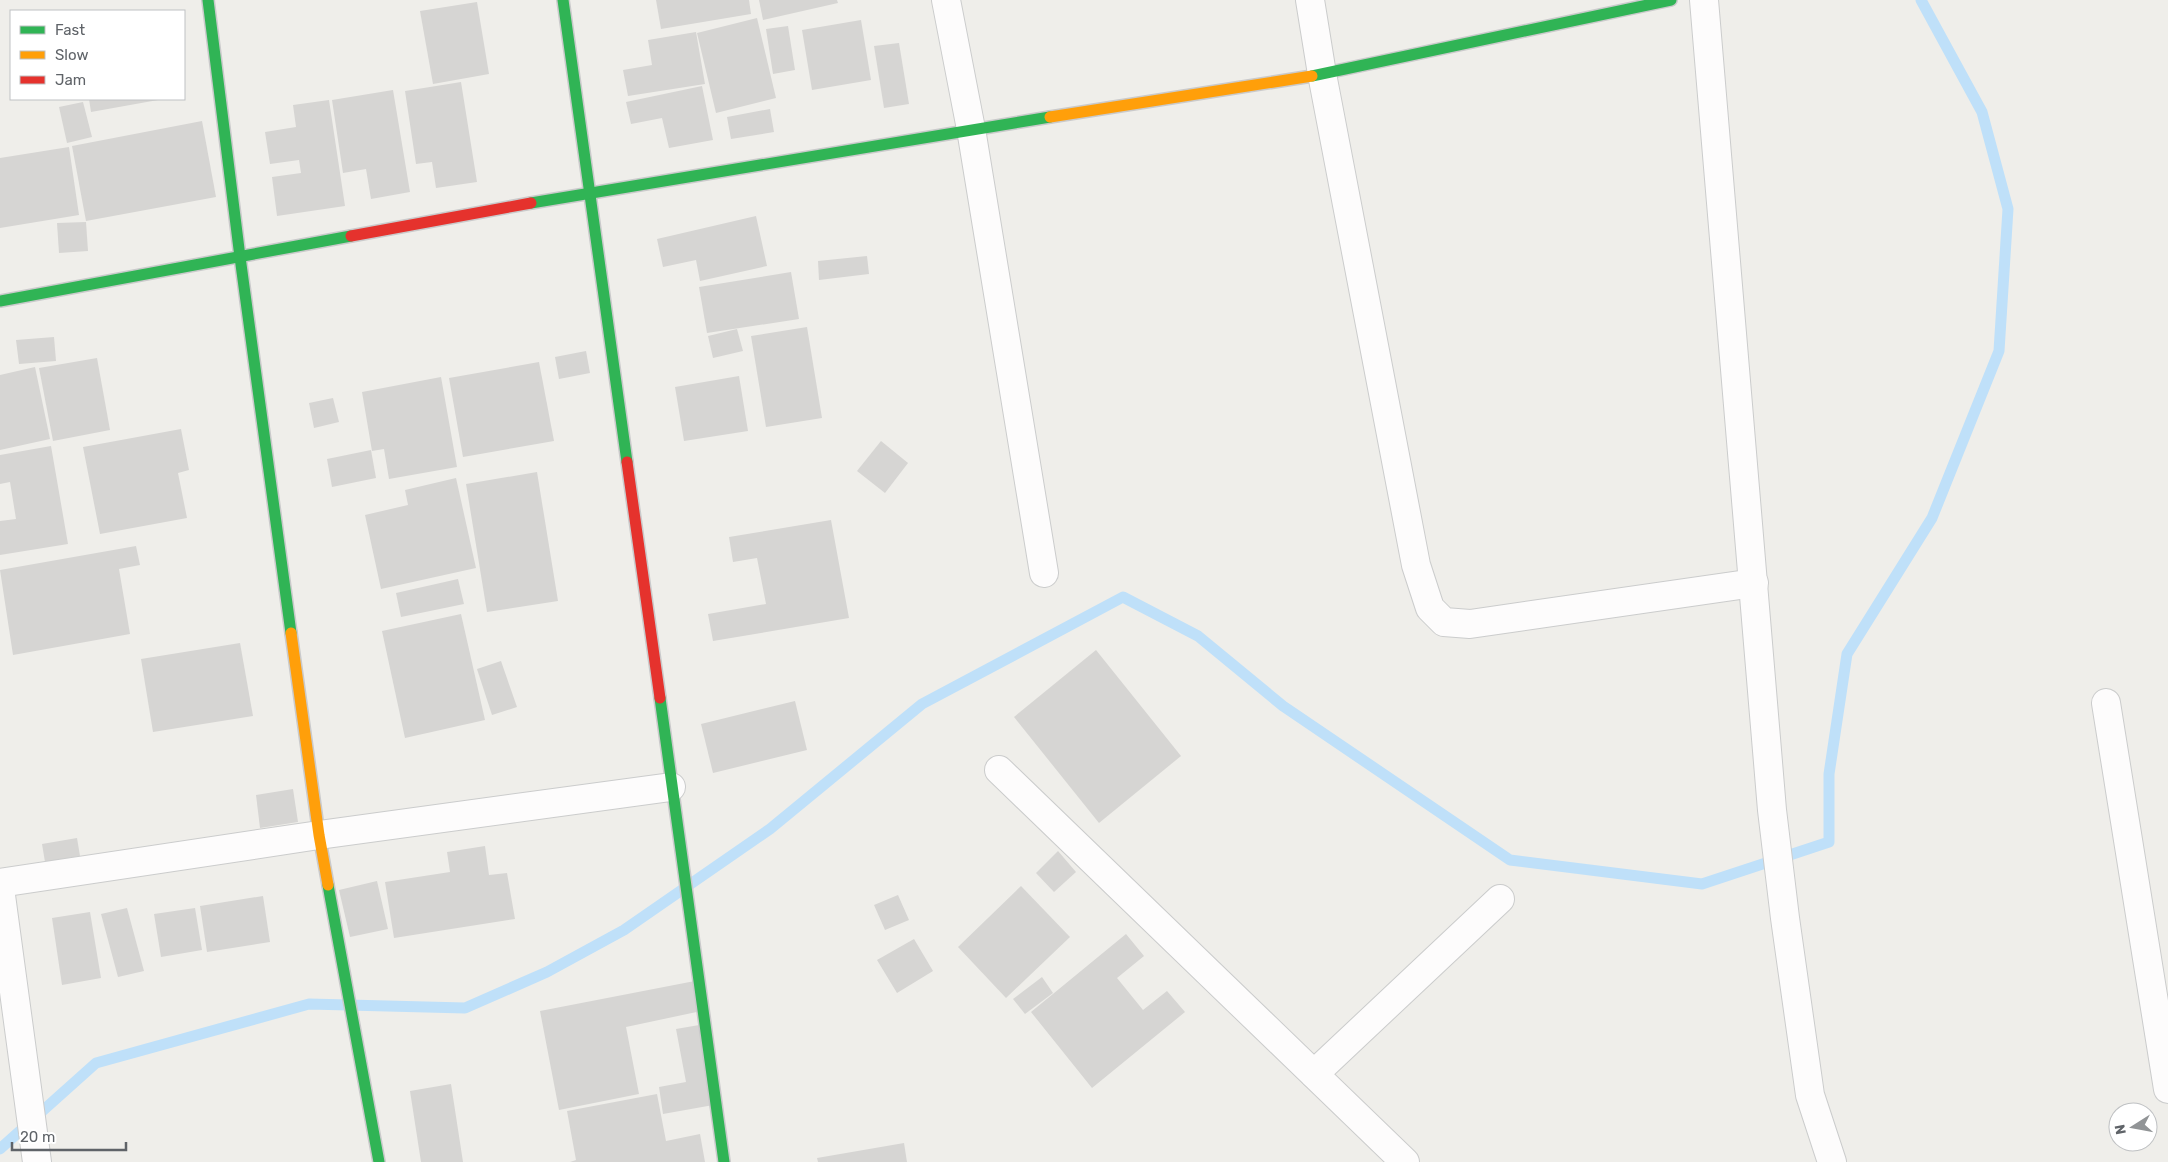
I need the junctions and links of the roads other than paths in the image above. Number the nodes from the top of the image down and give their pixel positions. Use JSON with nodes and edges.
{"nodes":[{"id":1,"x":208,"y":0,"type":"edge"},
{"id":2,"x":563,"y":0,"type":"edge"},
{"id":3,"x":946,"y":0,"type":"edge"},
{"id":4,"x":1310,"y":0,"type":"edge"},
{"id":5,"x":1671,"y":0,"type":"edge"},
{"id":6,"x":1704,"y":0,"type":"edge"},
{"id":7,"x":1322,"y":74,"type":"junction"},
{"id":8,"x":970,"y":129,"type":"junction"},
{"id":9,"x":590,"y":192,"type":"junction"},
{"id":10,"x":240,"y":257,"type":"junction"},
{"id":11,"x":0,"y":301,"type":"edge"},
{"id":12,"x":1044,"y":573,"type":"dead end"},
{"id":13,"x":1754,"y":583,"type":"junction"},
{"id":14,"x":2106,"y":703,"type":"dead end"},
{"id":15,"x":999,"y":770,"type":"dead end"},
{"id":16,"x":671,"y":787,"type":"junction"},
{"id":17,"x":319,"y":835,"type":"junction"},
{"id":18,"x":0,"y":883,"type":"edge"},
{"id":19,"x":0,"y":888,"type":"edge"},
{"id":20,"x":1500,"y":899,"type":"dead end"},
{"id":21,"x":1314,"y":1074,"type":"junction"},
{"id":22,"x":2168,"y":1089,"type":"edge"},
{"id":23,"x":37,"y":1162,"type":"edge"},
{"id":24,"x":379,"y":1162,"type":"edge"},
{"id":25,"x":724,"y":1162,"type":"edge"},
{"id":26,"x":1405,"y":1162,"type":"edge"},
{"id":27,"x":1832,"y":1162,"type":"edge"}],
"edges":[{"from":1,"to":10,"type":"street"},
{"from":2,"to":9,"type":"street"},
{"from":3,"to":8,"type":"street"},
{"from":4,"to":7,"type":"street"},
{"from":5,"to":7,"type":"street"},
{"from":6,"to":13,"type":"street"},
{"from":7,"to":8,"type":"street"},
{"from":7,"to":13,"type":"street"},
{"from":8,"to":9,"type":"street"},
{"from":8,"to":12,"type":"street"},
{"from":9,"to":10,"type":"street"},
{"from":9,"to":16,"type":"street"},
{"from":10,"to":11,"type":"street"},
{"from":10,"to":17,"type":"street"},
{"from":13,"to":27,"type":"street"},
{"from":14,"to":22,"type":"street"},
{"from":15,"to":21,"type":"street"},
{"from":16,"to":17,"type":"street"},
{"from":16,"to":25,"type":"street"},
{"from":17,"to":18,"type":"street"},
{"from":17,"to":24,"type":"street"},
{"from":19,"to":23,"type":"street"},
{"from":20,"to":21,"type":"street"},
{"from":21,"to":26,"type":"street"}]}
